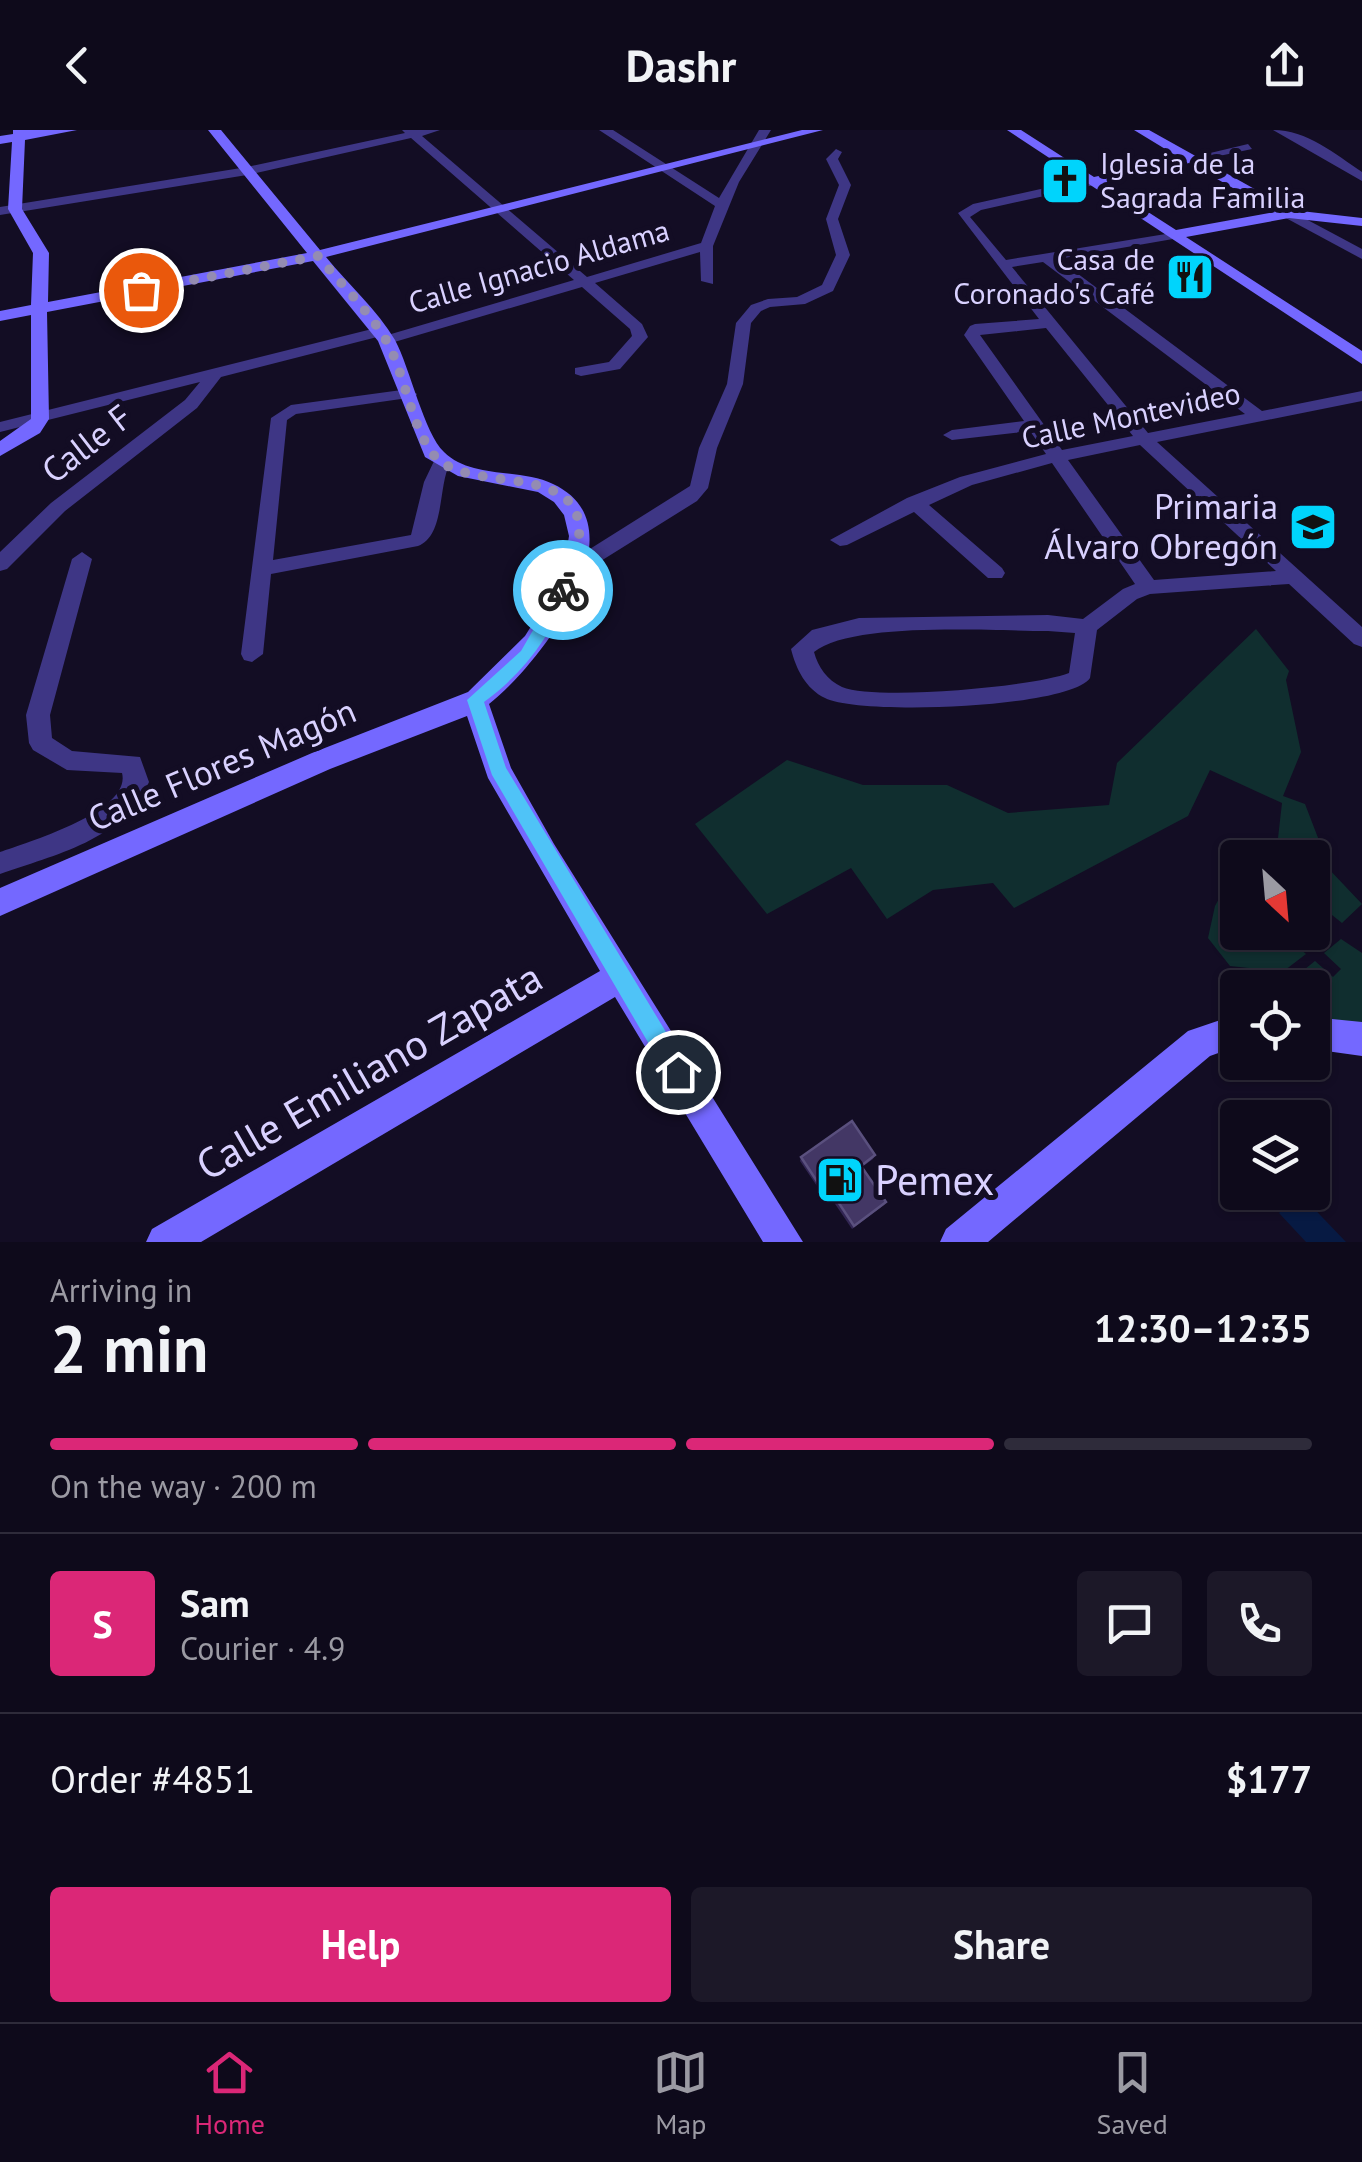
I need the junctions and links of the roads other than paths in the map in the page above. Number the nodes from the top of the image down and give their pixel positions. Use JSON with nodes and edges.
{"nodes":[{"id":1,"x":72,"y":130,"type":"edge"},
{"id":2,"x":214,"y":130,"type":"edge"},
{"id":3,"x":434,"y":130,"type":"edge"},
{"id":4,"x":605,"y":130,"type":"edge"},
{"id":5,"x":764,"y":130,"type":"edge"},
{"id":6,"x":817,"y":130,"type":"edge"},
{"id":7,"x":1013,"y":130,"type":"edge"},
{"id":8,"x":1140,"y":130,"type":"edge"},
{"id":9,"x":1279,"y":130,"type":"edge"},
{"id":10,"x":411,"y":132,"type":"edge"},
{"id":11,"x":19,"y":134,"type":"edge"},
{"id":12,"x":0,"y":140,"type":"edge"},
{"id":13,"x":1248,"y":147,"type":"dead end"},
{"id":14,"x":750,"y":148,"type":"junction"},
{"id":15,"x":836,"y":152,"type":"dead end"},
{"id":16,"x":1191,"y":159,"type":"junction"},
{"id":17,"x":666,"y":170,"type":"junction"},
{"id":18,"x":247,"y":171,"type":"junction"},
{"id":19,"x":1362,"y":176,"type":"edge"},
{"id":20,"x":1090,"y":182,"type":"junction"},
{"id":21,"x":722,"y":205,"type":"junction"},
{"id":22,"x":8,"y":210,"type":"edge"},
{"id":23,"x":502,"y":210,"type":"junction"},
{"id":24,"x":1289,"y":214,"type":"junction"},
{"id":25,"x":1362,"y":222,"type":"edge"},
{"id":26,"x":1173,"y":235,"type":"junction"},
{"id":27,"x":706,"y":246,"type":"junction"},
{"id":28,"x":1362,"y":255,"type":"edge"},
{"id":29,"x":318,"y":256,"type":"junction"},
{"id":30,"x":1047,"y":258,"type":"junction"},
{"id":31,"x":1002,"y":265,"type":"junction"},
{"id":32,"x":708,"y":281,"type":"dead end"},
{"id":33,"x":588,"y":282,"type":"junction"},
{"id":34,"x":39,"y":309,"type":"junction"},
{"id":35,"x":0,"y":316,"type":"edge"},
{"id":36,"x":1047,"y":323,"type":"junction"},
{"id":37,"x":383,"y":336,"type":"junction"},
{"id":38,"x":1362,"y":359,"type":"edge"},
{"id":39,"x":581,"y":371,"type":"dead end"},
{"id":40,"x":213,"y":376,"type":"junction"},
{"id":41,"x":409,"y":394,"type":"junction"},
{"id":42,"x":1362,"y":396,"type":"edge"},
{"id":43,"x":1260,"y":417,"type":"junction"},
{"id":44,"x":40,"y":419,"type":"junction"},
{"id":45,"x":1036,"y":425,"type":"junction"},
{"id":46,"x":0,"y":427,"type":"edge"},
{"id":47,"x":952,"y":435,"type":"dead end"},
{"id":48,"x":1144,"y":439,"type":"junction"},
{"id":49,"x":0,"y":450,"type":"edge"},
{"id":50,"x":1059,"y":456,"type":"junction"},
{"id":51,"x":441,"y":463,"type":"junction"},
{"id":52,"x":914,"y":502,"type":"junction"},
{"id":53,"x":840,"y":540,"type":"dead end"},
{"id":54,"x":82,"y":559,"type":"dead end"},
{"id":55,"x":0,"y":564,"type":"edge"},
{"id":56,"x":263,"y":569,"type":"junction"},
{"id":57,"x":572,"y":569,"type":"junction"},
{"id":58,"x":995,"y":573,"type":"dead end"},
{"id":59,"x":1291,"y":577,"type":"junction"},
{"id":60,"x":1148,"y":587,"type":"junction"},
{"id":61,"x":1087,"y":627,"type":"junction"},
{"id":62,"x":1362,"y":639,"type":"edge"},
{"id":63,"x":252,"y":654,"type":"dead end"},
{"id":64,"x":475,"y":700,"type":"junction"},
{"id":65,"x":0,"y":863,"type":"edge"},
{"id":66,"x":0,"y":902,"type":"edge"},
{"id":67,"x":618,"y":978,"type":"junction"},
{"id":68,"x":1330,"y":1035,"type":"edge"},
{"id":69,"x":1220,"y":1036,"type":"edge"},
{"id":70,"x":1362,"y":1039,"type":"edge"},
{"id":71,"x":166,"y":1242,"type":"edge"},
{"id":72,"x":784,"y":1242,"type":"edge"},
{"id":73,"x":959,"y":1242,"type":"edge"}],
"edges":[{"from":1,"to":11,"type":"main road"},
{"from":2,"to":18,"type":"main road"},
{"from":3,"to":10,"type":"street"},
{"from":4,"to":17,"type":"street"},
{"from":5,"to":14,"type":"street"},
{"from":6,"to":14,"type":"main road"},
{"from":7,"to":20,"type":"main road"},
{"from":8,"to":16,"type":"main road"},
{"from":9,"to":19,"type":"street"},
{"from":10,"to":18,"type":"street"},
{"from":10,"to":23,"type":"street"},
{"from":11,"to":12,"type":"main road"},
{"from":11,"to":22,"type":"main road"},
{"from":13,"to":16,"type":"street"},
{"from":14,"to":17,"type":"main road"},
{"from":14,"to":21,"type":"street"},
{"from":15,"to":57,"type":"street"},
{"from":16,"to":20,"type":"main road"},
{"from":16,"to":24,"type":"main road"},
{"from":17,"to":21,"type":"street"},
{"from":17,"to":23,"type":"main road"},
{"from":18,"to":22,"type":"street"},
{"from":18,"to":29,"type":"main road"},
{"from":20,"to":26,"type":"main road"},
{"from":20,"to":31,"type":"street"},
{"from":21,"to":27,"type":"street"},
{"from":22,"to":34,"type":"main road"},
{"from":23,"to":29,"type":"main road"},
{"from":23,"to":33,"type":"street"},
{"from":24,"to":25,"type":"main road"},
{"from":24,"to":26,"type":"main road"},
{"from":24,"to":28,"type":"street"},
{"from":26,"to":30,"type":"street"},
{"from":26,"to":38,"type":"main road"},
{"from":27,"to":32,"type":"street"},
{"from":27,"to":33,"type":"street","name":"Calle Ignacio Aldama"},
{"from":29,"to":34,"type":"main road"},
{"from":29,"to":37,"type":"main road"},
{"from":30,"to":31,"type":"street"},
{"from":30,"to":43,"type":"street"},
{"from":31,"to":36,"type":"street"},
{"from":33,"to":37,"type":"street","name":"Calle Ignacio Aldama"},
{"from":33,"to":39,"type":"street"},
{"from":34,"to":35,"type":"main road"},
{"from":34,"to":44,"type":"main road"},
{"from":36,"to":45,"type":"street"},
{"from":36,"to":48,"type":"street"},
{"from":37,"to":40,"type":"street","name":"Calle Ignacio Aldama"},
{"from":37,"to":41,"type":"main road"},
{"from":40,"to":44,"type":"street","name":"Calle Ignacio Aldama"},
{"from":40,"to":55,"type":"street","name":"Calle F"},
{"from":41,"to":51,"type":"main road"},
{"from":41,"to":56,"type":"street"},
{"from":42,"to":43,"type":"street","name":"Calle Montevideo"},
{"from":43,"to":48,"type":"street","name":"Calle Montevideo"},
{"from":44,"to":46,"type":"street","name":"Calle Ignacio Aldama"},
{"from":44,"to":49,"type":"main road"},
{"from":45,"to":47,"type":"street"},
{"from":45,"to":50,"type":"street"},
{"from":48,"to":50,"type":"street","name":"Calle Montevideo"},
{"from":48,"to":59,"type":"street"},
{"from":50,"to":52,"type":"street","name":"Calle Montevideo"},
{"from":50,"to":60,"type":"street"},
{"from":51,"to":56,"type":"street"},
{"from":51,"to":57,"type":"main road","name":"Calle Flores Magón"},
{"from":52,"to":53,"type":"street","name":"Calle Montevideo"},
{"from":52,"to":58,"type":"street"},
{"from":54,"to":65,"type":"street"},
{"from":56,"to":63,"type":"street"},
{"from":57,"to":64,"type":"main road","name":"Calle Flores Magón"},
{"from":59,"to":60,"type":"street"},
{"from":59,"to":62,"type":"street"},
{"from":60,"to":61,"type":"street"},
{"from":61,"to":61,"type":"street"},
{"from":64,"to":66,"type":"main road","name":"Calle Flores Magón"},
{"from":64,"to":67,"type":"main road"},
{"from":67,"to":71,"type":"main road","name":"Calle Emiliano Zapata"},
{"from":67,"to":72,"type":"main road"},
{"from":68,"to":70,"type":"main road"},
{"from":69,"to":73,"type":"main road"}]}
